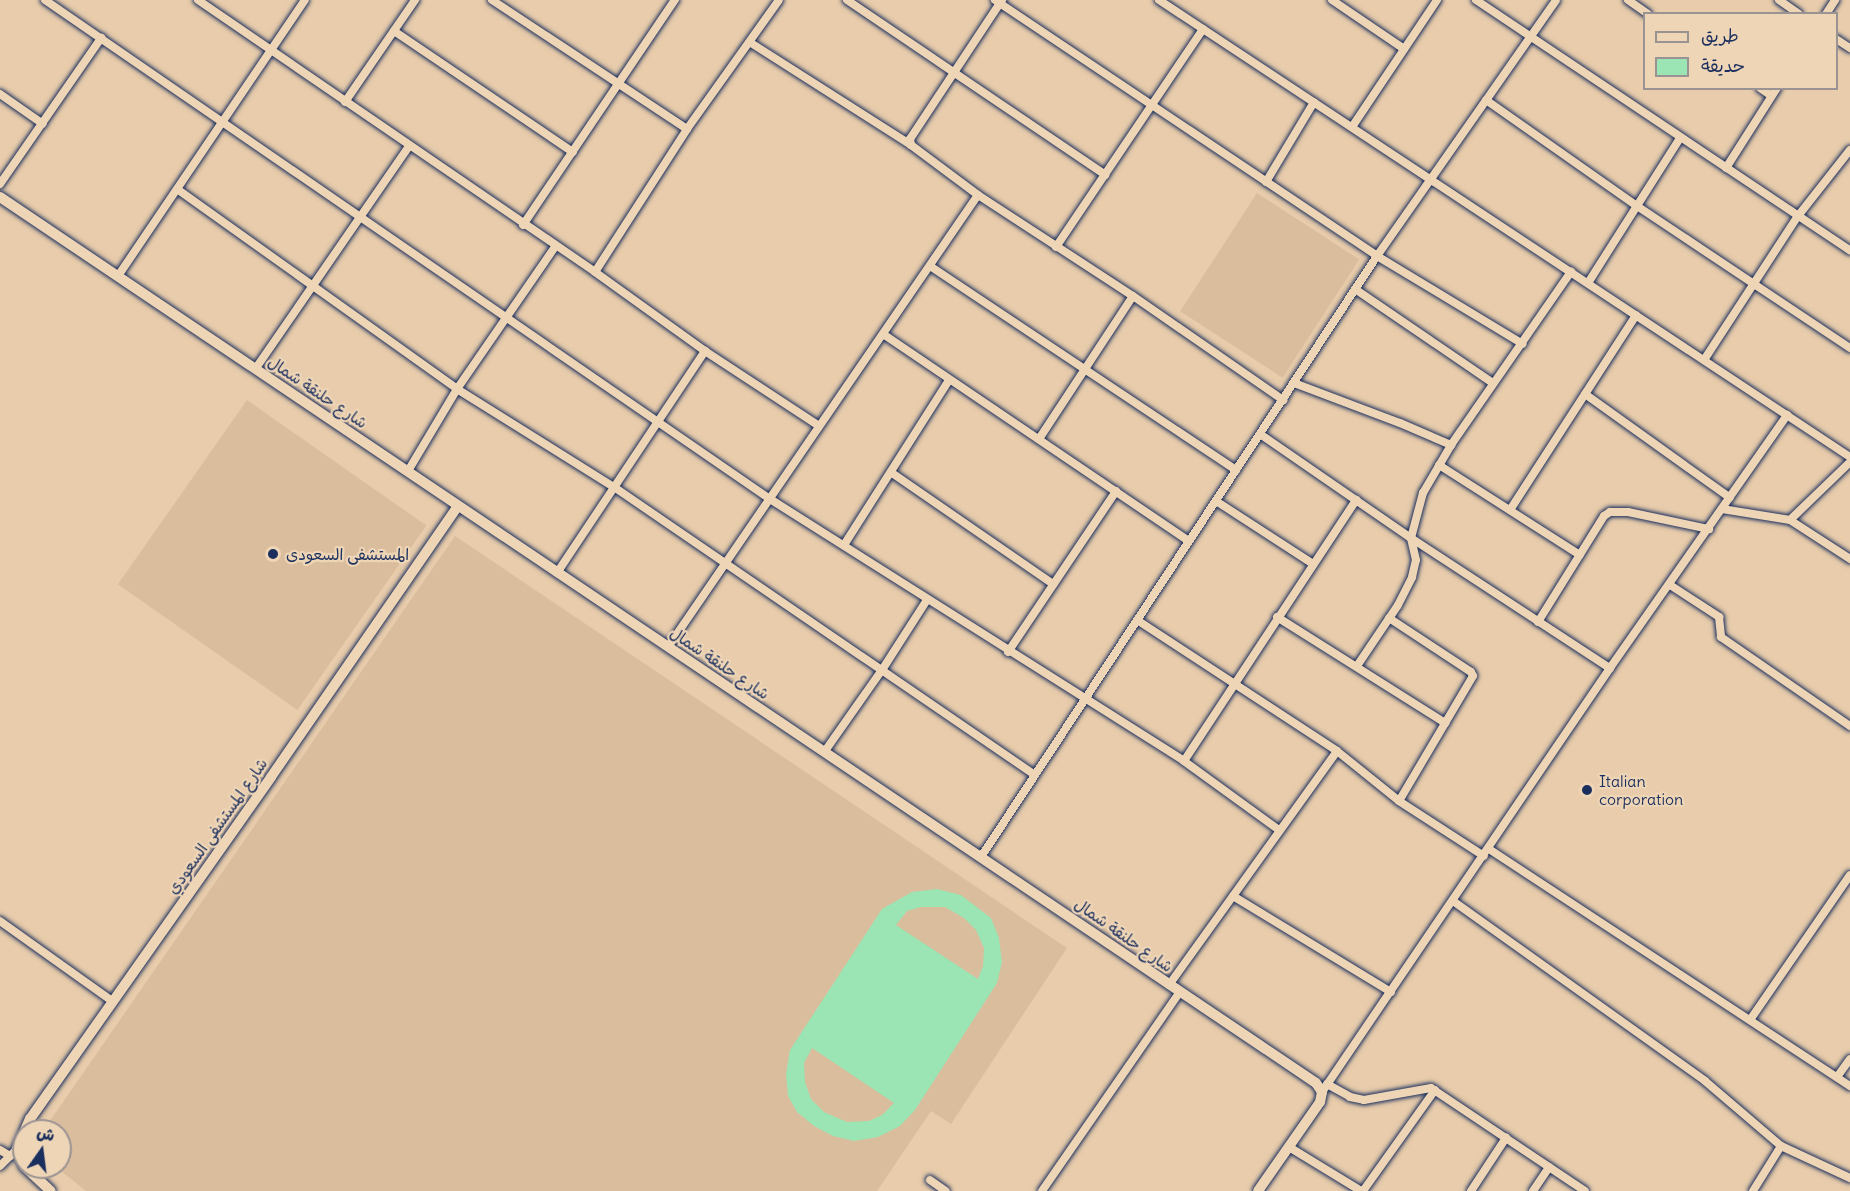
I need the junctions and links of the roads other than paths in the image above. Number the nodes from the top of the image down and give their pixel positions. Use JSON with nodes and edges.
{"nodes":[{"id":1,"x":45,"y":0,"type":"edge"},
{"id":2,"x":198,"y":0,"type":"edge"},
{"id":3,"x":305,"y":0,"type":"edge"},
{"id":4,"x":415,"y":0,"type":"edge"},
{"id":5,"x":492,"y":0,"type":"edge"},
{"id":6,"x":675,"y":0,"type":"edge"},
{"id":7,"x":779,"y":0,"type":"edge"},
{"id":8,"x":847,"y":0,"type":"edge"},
{"id":9,"x":1160,"y":0,"type":"edge"},
{"id":10,"x":1332,"y":0,"type":"edge"},
{"id":11,"x":1437,"y":0,"type":"edge"},
{"id":12,"x":1476,"y":0,"type":"edge"},
{"id":13,"x":1556,"y":0,"type":"edge"},
{"id":14,"x":1628,"y":0,"type":"edge"},
{"id":15,"x":1779,"y":0,"type":"edge"},
{"id":16,"x":999,"y":1,"type":"edge"},
{"id":17,"x":1645,"y":12,"type":"edge"},
{"id":18,"x":1796,"y":12,"type":"edge"},
{"id":19,"x":1203,"y":29,"type":"junction"},
{"id":20,"x":394,"y":31,"type":"junction"},
{"id":21,"x":101,"y":38,"type":"junction"},
{"id":22,"x":1530,"y":38,"type":"junction"},
{"id":23,"x":751,"y":43,"type":"junction"},
{"id":24,"x":1404,"y":49,"type":"junction"},
{"id":25,"x":271,"y":50,"type":"junction"},
{"id":26,"x":955,"y":73,"type":"junction"},
{"id":27,"x":618,"y":85,"type":"junction"},
{"id":28,"x":1763,"y":90,"type":"edge"},
{"id":29,"x":1776,"y":90,"type":"edge"},
{"id":30,"x":0,"y":94,"type":"edge"},
{"id":31,"x":1772,"y":96,"type":"junction"},
{"id":32,"x":1486,"y":100,"type":"junction"},
{"id":33,"x":345,"y":102,"type":"junction"},
{"id":34,"x":1314,"y":102,"type":"junction"},
{"id":35,"x":1152,"y":105,"type":"junction"},
{"id":36,"x":222,"y":121,"type":"junction"},
{"id":37,"x":43,"y":124,"type":"junction"},
{"id":38,"x":1352,"y":127,"type":"junction"},
{"id":39,"x":687,"y":129,"type":"junction"},
{"id":40,"x":1680,"y":138,"type":"junction"},
{"id":41,"x":911,"y":145,"type":"junction"},
{"id":42,"x":409,"y":146,"type":"junction"},
{"id":43,"x":1850,"y":150,"type":"edge"},
{"id":44,"x":573,"y":152,"type":"junction"},
{"id":45,"x":1726,"y":168,"type":"junction"},
{"id":46,"x":1105,"y":175,"type":"junction"},
{"id":47,"x":1431,"y":180,"type":"junction"},
{"id":48,"x":1266,"y":182,"type":"junction"},
{"id":49,"x":0,"y":184,"type":"edge"},
{"id":50,"x":177,"y":189,"type":"junction"},
{"id":51,"x":978,"y":195,"type":"junction"},
{"id":52,"x":0,"y":197,"type":"edge"},
{"id":53,"x":1637,"y":206,"type":"junction"},
{"id":54,"x":1798,"y":216,"type":"junction"},
{"id":55,"x":360,"y":218,"type":"junction"},
{"id":56,"x":523,"y":225,"type":"junction"},
{"id":57,"x":1056,"y":246,"type":"junction"},
{"id":58,"x":555,"y":247,"type":"junction"},
{"id":59,"x":1850,"y":250,"type":"edge"},
{"id":60,"x":1377,"y":256,"type":"junction"},
{"id":61,"x":930,"y":266,"type":"junction"},
{"id":62,"x":595,"y":272,"type":"junction"},
{"id":63,"x":1570,"y":272,"type":"junction"},
{"id":64,"x":118,"y":276,"type":"junction"},
{"id":65,"x":1588,"y":284,"type":"junction"},
{"id":66,"x":1754,"y":284,"type":"junction"},
{"id":67,"x":314,"y":285,"type":"junction"},
{"id":68,"x":1355,"y":290,"type":"junction"},
{"id":69,"x":1133,"y":296,"type":"junction"},
{"id":70,"x":1636,"y":315,"type":"junction"},
{"id":71,"x":507,"y":318,"type":"junction"},
{"id":72,"x":883,"y":334,"type":"junction"},
{"id":73,"x":1523,"y":344,"type":"junction"},
{"id":74,"x":1850,"y":348,"type":"edge"},
{"id":75,"x":705,"y":351,"type":"junction"},
{"id":76,"x":1704,"y":360,"type":"junction"},
{"id":77,"x":256,"y":368,"type":"junction"},
{"id":78,"x":1084,"y":368,"type":"junction"},
{"id":79,"x":949,"y":380,"type":"junction"},
{"id":80,"x":1294,"y":383,"type":"junction"},
{"id":81,"x":1493,"y":383,"type":"junction"},
{"id":82,"x":457,"y":389,"type":"junction"},
{"id":83,"x":1585,"y":394,"type":"junction"},
{"id":84,"x":1283,"y":399,"type":"junction"},
{"id":85,"x":1787,"y":415,"type":"junction"},
{"id":86,"x":657,"y":420,"type":"junction"},
{"id":87,"x":819,"y":426,"type":"junction"},
{"id":88,"x":1260,"y":434,"type":"junction"},
{"id":89,"x":1039,"y":439,"type":"junction"},
{"id":90,"x":1451,"y":445,"type":"junction"},
{"id":91,"x":1850,"y":460,"type":"edge"},
{"id":92,"x":1439,"y":465,"type":"junction"},
{"id":93,"x":1236,"y":470,"type":"junction"},
{"id":94,"x":408,"y":471,"type":"junction"},
{"id":95,"x":892,"y":473,"type":"junction"},
{"id":96,"x":614,"y":487,"type":"junction"},
{"id":97,"x":1116,"y":492,"type":"junction"},
{"id":98,"x":1730,"y":498,"type":"junction"},
{"id":99,"x":770,"y":499,"type":"junction"},
{"id":100,"x":1356,"y":500,"type":"junction"},
{"id":101,"x":1215,"y":501,"type":"junction"},
{"id":102,"x":457,"y":507,"type":"junction"},
{"id":103,"x":1722,"y":509,"type":"junction"},
{"id":104,"x":1510,"y":510,"type":"junction"},
{"id":105,"x":1790,"y":520,"type":"junction"},
{"id":106,"x":1709,"y":529,"type":"junction"},
{"id":107,"x":1411,"y":538,"type":"junction"},
{"id":108,"x":1189,"y":541,"type":"junction"},
{"id":109,"x":844,"y":545,"type":"junction"},
{"id":110,"x":1580,"y":555,"type":"junction"},
{"id":111,"x":1850,"y":558,"type":"edge"},
{"id":112,"x":1313,"y":564,"type":"junction"},
{"id":113,"x":725,"y":565,"type":"junction"},
{"id":114,"x":556,"y":573,"type":"junction"},
{"id":115,"x":1053,"y":584,"type":"junction"},
{"id":116,"x":1670,"y":585,"type":"junction"},
{"id":117,"x":927,"y":600,"type":"junction"},
{"id":118,"x":1277,"y":617,"type":"junction"},
{"id":119,"x":1389,"y":618,"type":"junction"},
{"id":120,"x":1137,"y":621,"type":"junction"},
{"id":121,"x":1538,"y":622,"type":"junction"},
{"id":122,"x":668,"y":646,"type":"junction"},
{"id":123,"x":1008,"y":652,"type":"junction"},
{"id":124,"x":1357,"y":666,"type":"junction"},
{"id":125,"x":1610,"y":668,"type":"junction"},
{"id":126,"x":882,"y":670,"type":"junction"},
{"id":127,"x":1234,"y":682,"type":"junction"},
{"id":128,"x":1086,"y":699,"type":"junction"},
{"id":129,"x":1445,"y":723,"type":"junction"},
{"id":130,"x":1850,"y":726,"type":"edge"},
{"id":131,"x":825,"y":751,"type":"junction"},
{"id":132,"x":1337,"y":751,"type":"junction"},
{"id":133,"x":1184,"y":761,"type":"junction"},
{"id":134,"x":1035,"y":775,"type":"junction"},
{"id":135,"x":1399,"y":801,"type":"junction"},
{"id":136,"x":1279,"y":830,"type":"junction"},
{"id":137,"x":1486,"y":853,"type":"junction"},
{"id":138,"x":981,"y":857,"type":"junction"},
{"id":139,"x":1850,"y":876,"type":"edge"},
{"id":140,"x":1233,"y":896,"type":"junction"},
{"id":141,"x":1453,"y":901,"type":"junction"},
{"id":142,"x":0,"y":921,"type":"edge"},
{"id":143,"x":1169,"y":985,"type":"junction"},
{"id":144,"x":1180,"y":992,"type":"junction"},
{"id":145,"x":1391,"y":992,"type":"junction"},
{"id":146,"x":112,"y":1001,"type":"junction"},
{"id":147,"x":1750,"y":1020,"type":"junction"},
{"id":148,"x":1850,"y":1059,"type":"edge"},
{"id":149,"x":1837,"y":1077,"type":"junction"},
{"id":150,"x":1850,"y":1086,"type":"edge"},
{"id":151,"x":1325,"y":1088,"type":"junction"},
{"id":152,"x":1435,"y":1090,"type":"junction"},
{"id":153,"x":30,"y":1119,"type":"edge"},
{"id":154,"x":1506,"y":1138,"type":"junction"},
{"id":155,"x":1781,"y":1146,"type":"junction"},
{"id":156,"x":1289,"y":1147,"type":"junction"},
{"id":157,"x":12,"y":1154,"type":"edge"},
{"id":158,"x":0,"y":1166,"type":"edge"},
{"id":159,"x":1549,"y":1167,"type":"junction"},
{"id":160,"x":1850,"y":1178,"type":"edge"},
{"id":161,"x":36,"y":1179,"type":"edge"},
{"id":162,"x":930,"y":1180,"type":"dead end"},
{"id":163,"x":51,"y":1191,"type":"edge"},
{"id":164,"x":946,"y":1191,"type":"edge"},
{"id":165,"x":1042,"y":1191,"type":"edge"},
{"id":166,"x":1258,"y":1191,"type":"edge"},
{"id":167,"x":1362,"y":1191,"type":"edge"},
{"id":168,"x":1471,"y":1191,"type":"edge"},
{"id":169,"x":1533,"y":1191,"type":"edge"},
{"id":170,"x":1585,"y":1191,"type":"edge"},
{"id":171,"x":1753,"y":1191,"type":"edge"}],
"edges":[{"from":1,"to":21,"type":"street"},
{"from":2,"to":25,"type":"street"},
{"from":3,"to":25,"type":"street"},
{"from":4,"to":20,"type":"street"},
{"from":5,"to":27,"type":"street"},
{"from":6,"to":27,"type":"street"},
{"from":7,"to":23,"type":"street"},
{"from":8,"to":26,"type":"street"},
{"from":9,"to":19,"type":"street"},
{"from":10,"to":24,"type":"street"},
{"from":11,"to":24,"type":"street"},
{"from":12,"to":22,"type":"street"},
{"from":13,"to":22,"type":"street"},
{"from":14,"to":17,"type":"street"},
{"from":15,"to":18,"type":"street"},
{"from":16,"to":26,"type":"street"},
{"from":16,"to":35,"type":"street"},
{"from":19,"to":34,"type":"street"},
{"from":19,"to":35,"type":"street"},
{"from":20,"to":33,"type":"street"},
{"from":20,"to":44,"type":"street"},
{"from":21,"to":36,"type":"street"},
{"from":21,"to":37,"type":"street"},
{"from":22,"to":32,"type":"street"},
{"from":22,"to":40,"type":"street"},
{"from":23,"to":39,"type":"street"},
{"from":23,"to":41,"type":"street"},
{"from":24,"to":38,"type":"street"},
{"from":25,"to":33,"type":"street"},
{"from":25,"to":36,"type":"street"},
{"from":26,"to":41,"type":"street"},
{"from":26,"to":46,"type":"street"},
{"from":27,"to":39,"type":"street"},
{"from":27,"to":44,"type":"street"},
{"from":28,"to":31,"type":"street"},
{"from":29,"to":31,"type":"street"},
{"from":30,"to":37,"type":"street"},
{"from":31,"to":45,"type":"street"},
{"from":32,"to":47,"type":"street"},
{"from":32,"to":53,"type":"street"},
{"from":33,"to":42,"type":"street"},
{"from":34,"to":38,"type":"street"},
{"from":34,"to":48,"type":"street"},
{"from":35,"to":46,"type":"street"},
{"from":35,"to":48,"type":"street"},
{"from":36,"to":50,"type":"street"},
{"from":36,"to":55,"type":"street"},
{"from":37,"to":49,"type":"street"},
{"from":38,"to":47,"type":"street"},
{"from":39,"to":62,"type":"street"},
{"from":40,"to":45,"type":"street"},
{"from":40,"to":53,"type":"street"},
{"from":41,"to":51,"type":"street"},
{"from":42,"to":55,"type":"street"},
{"from":42,"to":56,"type":"street"},
{"from":43,"to":54,"type":"street"},
{"from":44,"to":56,"type":"street"},
{"from":45,"to":54,"type":"street"},
{"from":46,"to":57,"type":"street"},
{"from":47,"to":60,"type":"street"},
{"from":47,"to":63,"type":"street"},
{"from":48,"to":60,"type":"street"},
{"from":50,"to":64,"type":"street"},
{"from":50,"to":67,"type":"street"},
{"from":51,"to":57,"type":"street"},
{"from":51,"to":61,"type":"street"},
{"from":52,"to":64,"type":"street","name":"شارع حلنقة شمال"},
{"from":53,"to":65,"type":"street"},
{"from":53,"to":66,"type":"street"},
{"from":54,"to":59,"type":"street"},
{"from":54,"to":66,"type":"street"},
{"from":55,"to":67,"type":"street"},
{"from":55,"to":71,"type":"street"},
{"from":56,"to":58,"type":"street"},
{"from":57,"to":69,"type":"street"},
{"from":58,"to":62,"type":"street"},
{"from":58,"to":71,"type":"street"},
{"from":60,"to":68,"type":"street"},
{"from":60,"to":73,"type":"street"},
{"from":61,"to":72,"type":"street"},
{"from":61,"to":78,"type":"street"},
{"from":62,"to":75,"type":"street"},
{"from":63,"to":65,"type":"street"},
{"from":63,"to":73,"type":"street"},
{"from":64,"to":77,"type":"street","name":"شارع حلنقة شمال"},
{"from":65,"to":70,"type":"street"},
{"from":66,"to":74,"type":"street"},
{"from":66,"to":76,"type":"street"},
{"from":67,"to":77,"type":"street"},
{"from":67,"to":82,"type":"street"},
{"from":68,"to":80,"type":"street"},
{"from":68,"to":81,"type":"street"},
{"from":69,"to":78,"type":"street"},
{"from":69,"to":84,"type":"street"},
{"from":70,"to":76,"type":"street"},
{"from":70,"to":83,"type":"street"},
{"from":71,"to":82,"type":"street"},
{"from":71,"to":86,"type":"street"},
{"from":72,"to":79,"type":"street"},
{"from":72,"to":87,"type":"street"},
{"from":73,"to":81,"type":"street"},
{"from":75,"to":86,"type":"street"},
{"from":75,"to":87,"type":"street"},
{"from":76,"to":85,"type":"street"},
{"from":77,"to":94,"type":"street","name":"شارع حلنقة شمال"},
{"from":78,"to":89,"type":"street"},
{"from":78,"to":93,"type":"street"},
{"from":79,"to":89,"type":"street"},
{"from":79,"to":95,"type":"street"},
{"from":80,"to":84,"type":"street"},
{"from":80,"to":90,"type":"street"},
{"from":81,"to":90,"type":"street"},
{"from":82,"to":94,"type":"street"},
{"from":82,"to":96,"type":"street"},
{"from":83,"to":98,"type":"street"},
{"from":83,"to":104,"type":"street"},
{"from":84,"to":88,"type":"street"},
{"from":85,"to":91,"type":"street"},
{"from":85,"to":98,"type":"street"},
{"from":86,"to":96,"type":"street"},
{"from":86,"to":99,"type":"street"},
{"from":87,"to":99,"type":"street"},
{"from":88,"to":93,"type":"street"},
{"from":88,"to":100,"type":"street"},
{"from":89,"to":97,"type":"street"},
{"from":90,"to":92,"type":"street"},
{"from":91,"to":105,"type":"street"},
{"from":92,"to":104,"type":"street"},
{"from":92,"to":107,"type":"street"},
{"from":93,"to":101,"type":"street"},
{"from":94,"to":102,"type":"street","name":"شارع حلنقة شمال"},
{"from":95,"to":109,"type":"street"},
{"from":95,"to":115,"type":"street"},
{"from":96,"to":113,"type":"street"},
{"from":96,"to":114,"type":"street"},
{"from":97,"to":108,"type":"street"},
{"from":97,"to":115,"type":"street"},
{"from":98,"to":103,"type":"street"},
{"from":99,"to":109,"type":"street"},
{"from":99,"to":113,"type":"street"},
{"from":100,"to":107,"type":"street"},
{"from":100,"to":112,"type":"street"},
{"from":101,"to":108,"type":"street"},
{"from":101,"to":112,"type":"street"},
{"from":102,"to":114,"type":"street","name":"شارع حلنقة شمال"},
{"from":102,"to":146,"type":"street","name":"شارع المستشفى السعودي"},
{"from":103,"to":105,"type":"street"},
{"from":103,"to":106,"type":"street"},
{"from":104,"to":110,"type":"street"},
{"from":105,"to":111,"type":"street"},
{"from":106,"to":110,"type":"street"},
{"from":106,"to":116,"type":"street"},
{"from":107,"to":119,"type":"street"},
{"from":107,"to":121,"type":"street"},
{"from":108,"to":120,"type":"street"},
{"from":109,"to":117,"type":"street"},
{"from":110,"to":121,"type":"street"},
{"from":112,"to":118,"type":"street"},
{"from":113,"to":122,"type":"street"},
{"from":113,"to":126,"type":"street"},
{"from":114,"to":122,"type":"street","name":"شارع حلنقة شمال"},
{"from":115,"to":123,"type":"street"},
{"from":116,"to":125,"type":"street"},
{"from":116,"to":130,"type":"street"},
{"from":117,"to":123,"type":"street"},
{"from":117,"to":126,"type":"street"},
{"from":118,"to":124,"type":"street"},
{"from":118,"to":127,"type":"street"},
{"from":119,"to":124,"type":"street"},
{"from":119,"to":129,"type":"street"},
{"from":120,"to":127,"type":"street"},
{"from":120,"to":128,"type":"street"},
{"from":121,"to":125,"type":"street"},
{"from":122,"to":131,"type":"street","name":"شارع حلنقة شمال"},
{"from":123,"to":128,"type":"street"},
{"from":124,"to":129,"type":"street"},
{"from":125,"to":137,"type":"street"},
{"from":126,"to":131,"type":"street"},
{"from":126,"to":134,"type":"street"},
{"from":127,"to":132,"type":"street"},
{"from":127,"to":133,"type":"street"},
{"from":128,"to":133,"type":"street"},
{"from":128,"to":134,"type":"street"},
{"from":129,"to":135,"type":"street"},
{"from":131,"to":138,"type":"street","name":"شارع حلنقة شمال"},
{"from":132,"to":135,"type":"street"},
{"from":132,"to":136,"type":"street"},
{"from":133,"to":136,"type":"street"},
{"from":134,"to":138,"type":"street"},
{"from":135,"to":137,"type":"street"},
{"from":136,"to":140,"type":"street"},
{"from":137,"to":141,"type":"street"},
{"from":137,"to":147,"type":"street"},
{"from":138,"to":143,"type":"street","name":"شارع حلنقة شمال"},
{"from":139,"to":147,"type":"street"},
{"from":140,"to":143,"type":"street"},
{"from":140,"to":145,"type":"street"},
{"from":141,"to":145,"type":"street"},
{"from":141,"to":155,"type":"street"},
{"from":142,"to":146,"type":"street"},
{"from":143,"to":144,"type":"street","name":"شارع حلنقة شمال"},
{"from":144,"to":151,"type":"street","name":"شارع حلنقة شمال"},
{"from":144,"to":165,"type":"street"},
{"from":145,"to":151,"type":"street"},
{"from":146,"to":153,"type":"street","name":"شارع المستشفى السعودي"},
{"from":147,"to":149,"type":"street"},
{"from":148,"to":149,"type":"street"},
{"from":149,"to":150,"type":"street"},
{"from":151,"to":152,"type":"street"},
{"from":151,"to":156,"type":"street"},
{"from":152,"to":154,"type":"street"},
{"from":152,"to":167,"type":"street"},
{"from":154,"to":159,"type":"street"},
{"from":154,"to":168,"type":"street"},
{"from":155,"to":160,"type":"street"},
{"from":155,"to":171,"type":"street"},
{"from":156,"to":166,"type":"street"},
{"from":156,"to":167,"type":"street"},
{"from":157,"to":158,"type":"street"},
{"from":159,"to":169,"type":"street"},
{"from":159,"to":170,"type":"street"},
{"from":161,"to":163,"type":"street"},
{"from":162,"to":164,"type":"street"}]}
